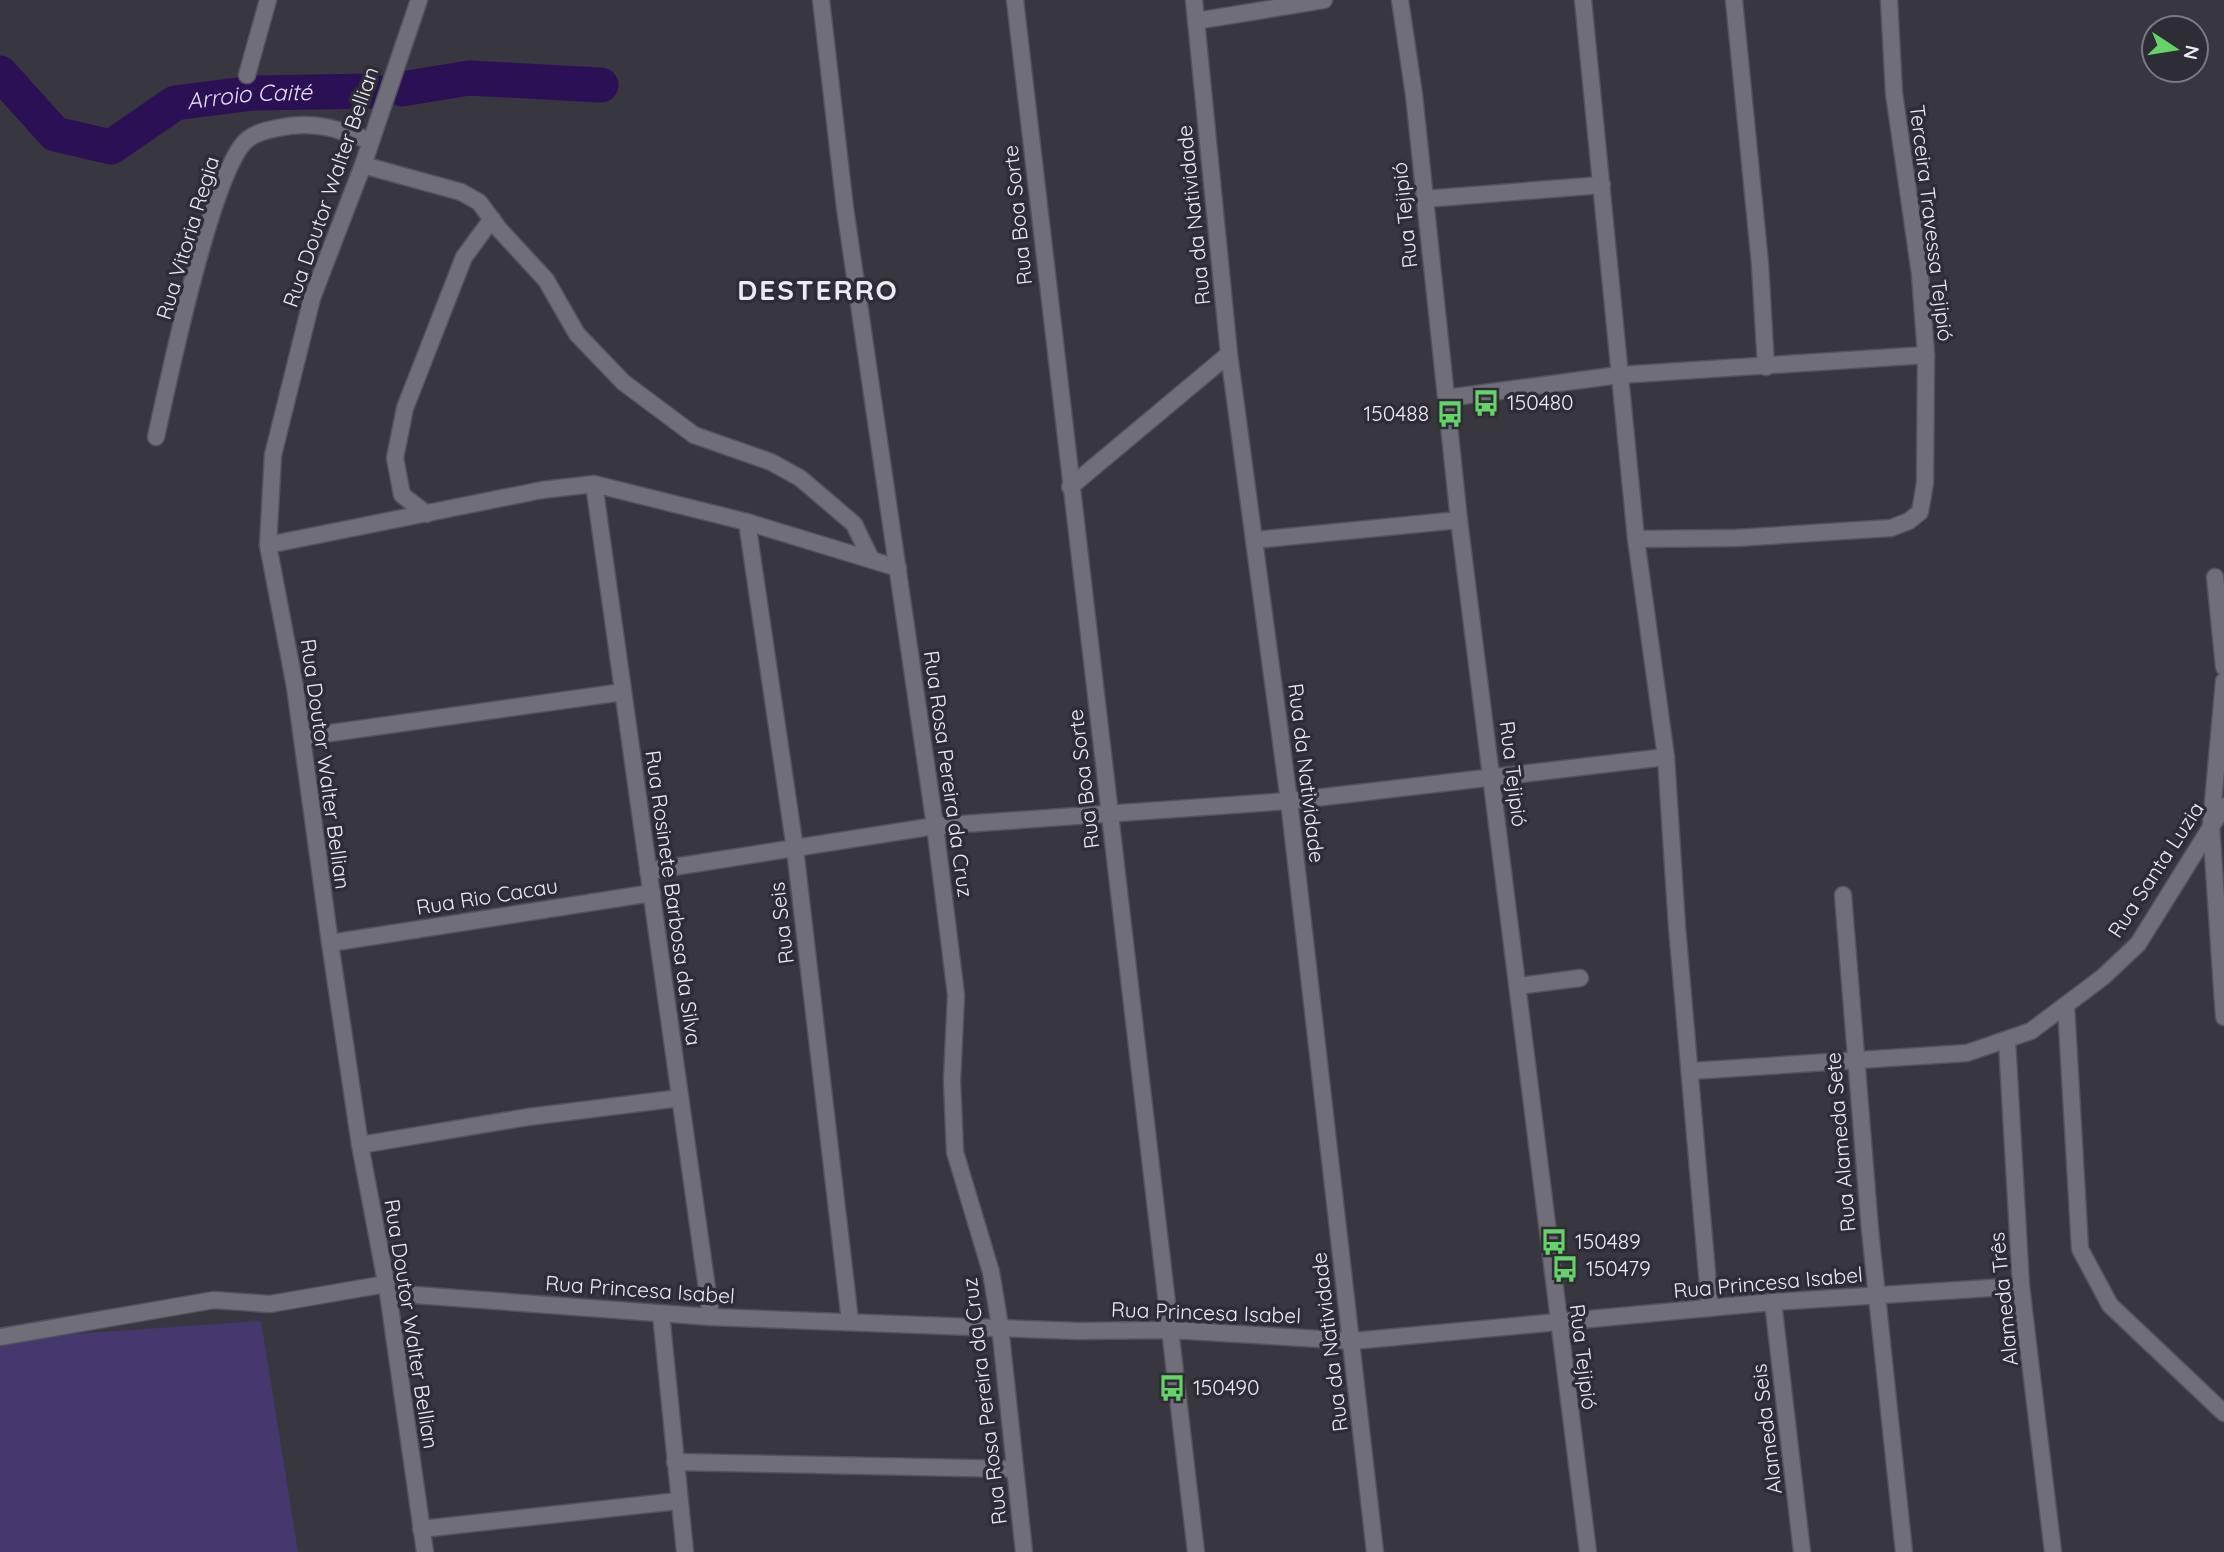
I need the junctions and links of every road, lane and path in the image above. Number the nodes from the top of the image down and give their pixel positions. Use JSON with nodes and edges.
{"nodes":[{"id":1,"x":268,"y":0,"type":"edge"},
{"id":2,"x":419,"y":0,"type":"edge"},
{"id":3,"x":821,"y":0,"type":"edge"},
{"id":4,"x":1015,"y":0,"type":"edge"},
{"id":5,"x":1194,"y":0,"type":"edge"},
{"id":6,"x":1324,"y":0,"type":"edge"},
{"id":7,"x":1400,"y":0,"type":"edge"},
{"id":8,"x":1583,"y":0,"type":"edge"},
{"id":9,"x":1734,"y":0,"type":"edge"},
{"id":10,"x":1889,"y":0,"type":"edge"},
{"id":11,"x":1196,"y":20,"type":"junction"},
{"id":12,"x":247,"y":75,"type":"dead end"},
{"id":13,"x":371,"y":141,"type":"junction"},
{"id":14,"x":363,"y":165,"type":"junction"},
{"id":15,"x":1602,"y":185,"type":"junction"},
{"id":16,"x":1424,"y":199,"type":"junction"},
{"id":17,"x":492,"y":219,"type":"junction"},
{"id":18,"x":1229,"y":355,"type":"junction"},
{"id":19,"x":1926,"y":355,"type":"junction"},
{"id":20,"x":1766,"y":367,"type":"junction"},
{"id":21,"x":1619,"y":375,"type":"junction"},
{"id":22,"x":1447,"y":398,"type":"junction"},
{"id":23,"x":156,"y":437,"type":"dead end"},
{"id":24,"x":594,"y":484,"type":"junction"},
{"id":25,"x":1070,"y":487,"type":"junction"},
{"id":26,"x":427,"y":514,"type":"junction"},
{"id":27,"x":1459,"y":520,"type":"junction"},
{"id":28,"x":747,"y":522,"type":"junction"},
{"id":29,"x":1636,"y":539,"type":"junction"},
{"id":30,"x":1255,"y":540,"type":"junction"},
{"id":31,"x":268,"y":545,"type":"junction"},
{"id":32,"x":870,"y":557,"type":"junction"},
{"id":33,"x":898,"y":568,"type":"junction"},
{"id":34,"x":2215,"y":577,"type":"dead end"},
{"id":35,"x":2224,"y":667,"type":"edge"},
{"id":36,"x":2224,"y":681,"type":"edge"},
{"id":37,"x":624,"y":692,"type":"junction"},
{"id":38,"x":302,"y":737,"type":"junction"},
{"id":39,"x":1665,"y":757,"type":"junction"},
{"id":40,"x":1492,"y":776,"type":"junction"},
{"id":41,"x":1289,"y":801,"type":"junction"},
{"id":42,"x":2224,"y":806,"type":"edge"},
{"id":43,"x":1110,"y":814,"type":"junction"},
{"id":44,"x":2211,"y":825,"type":"junction"},
{"id":45,"x":935,"y":827,"type":"junction"},
{"id":46,"x":795,"y":849,"type":"junction"},
{"id":47,"x":648,"y":871,"type":"junction"},
{"id":48,"x":652,"y":893,"type":"junction"},
{"id":49,"x":1843,"y":895,"type":"dead end"},
{"id":50,"x":330,"y":943,"type":"junction"},
{"id":51,"x":1580,"y":978,"type":"dead end"},
{"id":52,"x":1518,"y":986,"type":"junction"},
{"id":53,"x":2066,"y":1006,"type":"junction"},
{"id":54,"x":2224,"y":1017,"type":"edge"},
{"id":55,"x":2007,"y":1041,"type":"junction"},
{"id":56,"x":1855,"y":1060,"type":"junction"},
{"id":57,"x":1691,"y":1071,"type":"junction"},
{"id":58,"x":680,"y":1098,"type":"junction"},
{"id":59,"x":360,"y":1145,"type":"junction"},
{"id":60,"x":2021,"y":1286,"type":"junction"},
{"id":61,"x":387,"y":1288,"type":"junction"},
{"id":62,"x":1877,"y":1295,"type":"junction"},
{"id":63,"x":1773,"y":1302,"type":"junction"},
{"id":64,"x":1710,"y":1308,"type":"junction"},
{"id":65,"x":661,"y":1314,"type":"junction"},
{"id":66,"x":710,"y":1317,"type":"junction"},
{"id":67,"x":850,"y":1321,"type":"junction"},
{"id":68,"x":1558,"y":1324,"type":"junction"},
{"id":69,"x":1000,"y":1326,"type":"junction"},
{"id":70,"x":1171,"y":1330,"type":"junction"},
{"id":71,"x":0,"y":1337,"type":"edge"},
{"id":72,"x":1353,"y":1341,"type":"junction"},
{"id":73,"x":2224,"y":1413,"type":"edge"},
{"id":74,"x":674,"y":1462,"type":"junction"},
{"id":75,"x":1015,"y":1469,"type":"junction"},
{"id":76,"x":678,"y":1501,"type":"junction"},
{"id":77,"x":421,"y":1529,"type":"junction"},
{"id":78,"x":425,"y":1552,"type":"edge"},
{"id":79,"x":685,"y":1552,"type":"edge"},
{"id":80,"x":1024,"y":1552,"type":"edge"},
{"id":81,"x":1196,"y":1552,"type":"edge"},
{"id":82,"x":1375,"y":1552,"type":"edge"},
{"id":83,"x":1588,"y":1552,"type":"edge"},
{"id":84,"x":1802,"y":1552,"type":"edge"},
{"id":85,"x":1904,"y":1552,"type":"edge"},
{"id":86,"x":2053,"y":1552,"type":"edge"}],
"edges":[{"from":1,"to":12,"type":"street"},
{"from":2,"to":13,"type":"street","name":"Rua Doutor Walter Bellian"},
{"from":3,"to":33,"type":"street","name":"Rua Rosa Pereira da Cruz"},
{"from":4,"to":25,"type":"street","name":"Rua Boa Sorte"},
{"from":5,"to":11,"type":"street","name":"Rua da Natividade"},
{"from":6,"to":11,"type":"street"},
{"from":7,"to":16,"type":"street","name":"Rua Tejipió"},
{"from":8,"to":15,"type":"street"},
{"from":9,"to":20,"type":"street"},
{"from":10,"to":19,"type":"street","name":"Terceira Travessa Tejipió"},
{"from":11,"to":18,"type":"street","name":"Rua da Natividade"},
{"from":13,"to":14,"type":"street","name":"Rua Doutor Walter Bellian"},
{"from":13,"to":23,"type":"street","name":"Rua Vitoria Regia"},
{"from":14,"to":17,"type":"street"},
{"from":14,"to":31,"type":"street","name":"Rua Doutor Walter Bellian"},
{"from":15,"to":16,"type":"street"},
{"from":15,"to":21,"type":"street"},
{"from":16,"to":22,"type":"street","name":"Rua Tejipió"},
{"from":17,"to":26,"type":"street"},
{"from":17,"to":32,"type":"street"},
{"from":18,"to":25,"type":"street"},
{"from":18,"to":30,"type":"street","name":"Rua da Natividade"},
{"from":19,"to":20,"type":"street","name":"Terceira Travessa Tejipió"},
{"from":19,"to":29,"type":"street"},
{"from":20,"to":21,"type":"street","name":"Terceira Travessa Tejipió"},
{"from":21,"to":22,"type":"street","name":"Terceira Travessa Tejipió"},
{"from":21,"to":29,"type":"street"},
{"from":22,"to":27,"type":"street","name":"Rua Tejipió"},
{"from":24,"to":26,"type":"street"},
{"from":24,"to":28,"type":"street"},
{"from":24,"to":37,"type":"street","name":"Rua Rosinete Barbosa da Silva"},
{"from":25,"to":43,"type":"street","name":"Rua Boa Sorte"},
{"from":26,"to":31,"type":"street"},
{"from":27,"to":30,"type":"street"},
{"from":27,"to":40,"type":"street","name":"Rua Tejipió"},
{"from":28,"to":32,"type":"street"},
{"from":28,"to":46,"type":"street","name":"Rua Seis"},
{"from":29,"to":39,"type":"street"},
{"from":30,"to":41,"type":"street","name":"Rua da Natividade"},
{"from":31,"to":38,"type":"street","name":"Rua Doutor Walter Bellian"},
{"from":32,"to":33,"type":"street"},
{"from":33,"to":45,"type":"street","name":"Rua Rosa Pereira da Cruz"},
{"from":34,"to":35,"type":"street"},
{"from":36,"to":44,"type":"street"},
{"from":37,"to":38,"type":"street"},
{"from":37,"to":47,"type":"street","name":"Rua Rosinete Barbosa da Silva"},
{"from":38,"to":50,"type":"street","name":"Rua Doutor Walter Bellian"},
{"from":39,"to":40,"type":"street"},
{"from":39,"to":57,"type":"street"},
{"from":40,"to":41,"type":"street"},
{"from":40,"to":52,"type":"street","name":"Rua Tejipió"},
{"from":41,"to":43,"type":"street"},
{"from":41,"to":72,"type":"street","name":"Rua da Natividade"},
{"from":42,"to":44,"type":"street","name":"Rua Santa Luzia"},
{"from":43,"to":45,"type":"street"},
{"from":43,"to":70,"type":"street","name":"Rua Boa Sorte"},
{"from":44,"to":53,"type":"street","name":"Rua Santa Luzia"},
{"from":44,"to":54,"type":"street"},
{"from":45,"to":46,"type":"street"},
{"from":45,"to":69,"type":"street","name":"Rua Rosa Pereira da Cruz"},
{"from":46,"to":47,"type":"street"},
{"from":46,"to":67,"type":"street","name":"Rua Seis"},
{"from":47,"to":48,"type":"street","name":"Rua Rosinete Barbosa da Silva"},
{"from":48,"to":50,"type":"street","name":"Rua Rio Cacau"},
{"from":48,"to":58,"type":"street","name":"Rua Rosinete Barbosa da Silva"},
{"from":49,"to":56,"type":"street","name":"Rua Alameda Sete"},
{"from":50,"to":59,"type":"street","name":"Rua Doutor Walter Bellian"},
{"from":51,"to":52,"type":"street"},
{"from":52,"to":68,"type":"street","name":"Rua Tejipió"},
{"from":53,"to":55,"type":"street","name":"Rua Santa Luzia"},
{"from":53,"to":73,"type":"street"},
{"from":55,"to":56,"type":"street","name":"Rua Santa Luzia"},
{"from":55,"to":60,"type":"street","name":"Alameda Três"},
{"from":56,"to":57,"type":"street","name":"Rua Santa Luzia"},
{"from":56,"to":62,"type":"street","name":"Rua Alameda Sete"},
{"from":57,"to":64,"type":"street"},
{"from":58,"to":59,"type":"street"},
{"from":58,"to":66,"type":"street","name":"Rua Rosinete Barbosa da Silva"},
{"from":59,"to":61,"type":"street","name":"Rua Doutor Walter Bellian"},
{"from":60,"to":62,"type":"street","name":"Rua Princesa Isabel"},
{"from":60,"to":86,"type":"street","name":"Alameda Três"},
{"from":61,"to":65,"type":"street","name":"Rua Princesa Isabel"},
{"from":61,"to":71,"type":"street","name":"Rua Princesa Isabel"},
{"from":61,"to":77,"type":"street","name":"Rua Doutor Walter Bellian"},
{"from":62,"to":63,"type":"street","name":"Rua Princesa Isabel"},
{"from":62,"to":85,"type":"street","name":"Rua Alameda Sete"},
{"from":63,"to":64,"type":"street","name":"Rua Princesa Isabel"},
{"from":63,"to":84,"type":"street","name":"Alameda Seis"},
{"from":64,"to":68,"type":"street","name":"Rua Princesa Isabel"},
{"from":65,"to":66,"type":"street","name":"Rua Princesa Isabel"},
{"from":65,"to":74,"type":"street"},
{"from":66,"to":67,"type":"street","name":"Rua Princesa Isabel"},
{"from":67,"to":69,"type":"street","name":"Rua Princesa Isabel"},
{"from":68,"to":72,"type":"street","name":"Rua Princesa Isabel"},
{"from":68,"to":83,"type":"street","name":"Rua Tejipió"},
{"from":69,"to":70,"type":"street","name":"Rua Princesa Isabel"},
{"from":69,"to":75,"type":"street","name":"Rua Rosa Pereira da Cruz"},
{"from":70,"to":72,"type":"street","name":"Rua Princesa Isabel"},
{"from":70,"to":81,"type":"street","name":"Rua Boa Sorte"},
{"from":72,"to":82,"type":"street","name":"Rua da Natividade"},
{"from":74,"to":75,"type":"street"},
{"from":74,"to":76,"type":"street"},
{"from":75,"to":80,"type":"street","name":"Rua Rosa Pereira da Cruz"},
{"from":76,"to":77,"type":"street"},
{"from":76,"to":79,"type":"street"},
{"from":77,"to":78,"type":"street","name":"Rua Doutor Walter Bellian"}]}
